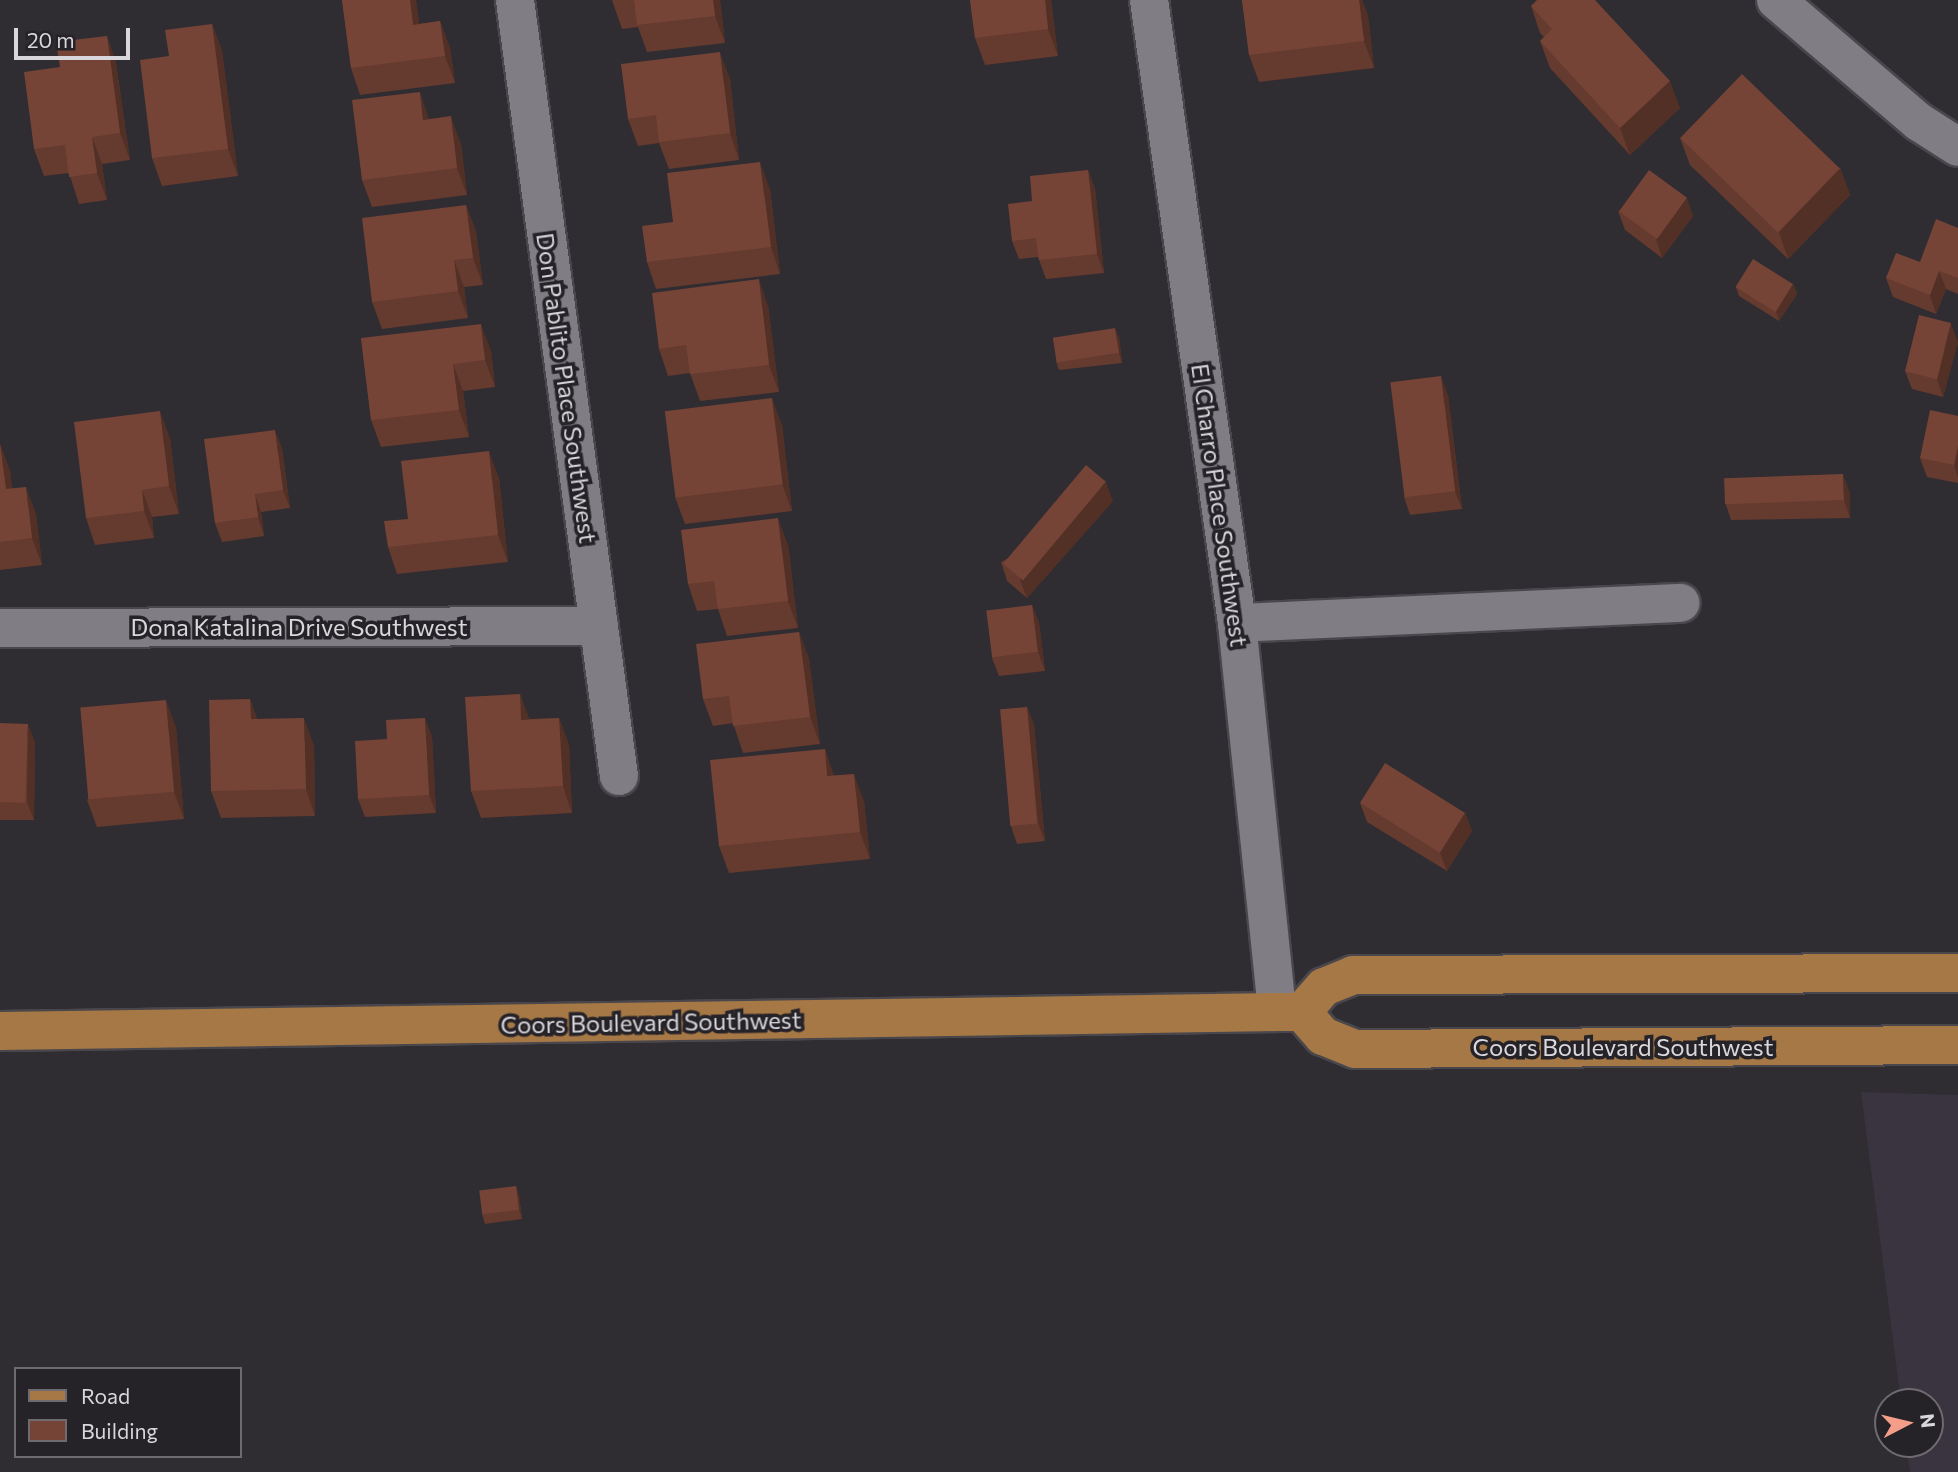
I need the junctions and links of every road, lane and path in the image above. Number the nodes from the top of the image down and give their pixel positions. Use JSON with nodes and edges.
{"nodes":[{"id":1,"x":515,"y":0,"type":"edge"},
{"id":2,"x":1149,"y":0,"type":"edge"},
{"id":3,"x":1776,"y":0,"type":"edge"},
{"id":4,"x":1958,"y":147,"type":"edge"},
{"id":5,"x":1681,"y":603,"type":"dead end"},
{"id":6,"x":1237,"y":623,"type":"junction"},
{"id":7,"x":599,"y":626,"type":"junction"},
{"id":8,"x":0,"y":628,"type":"edge"},
{"id":9,"x":619,"y":776,"type":"dead end"},
{"id":10,"x":1958,"y":973,"type":"edge"},
{"id":11,"x":1290,"y":1012,"type":"junction"},
{"id":12,"x":0,"y":1031,"type":"edge"},
{"id":13,"x":1958,"y":1045,"type":"edge"}],
"edges":[{"from":1,"to":7,"type":"street","name":"Don Pablito Place Southwest"},
{"from":2,"to":6,"type":"street","name":"El Charro Place Southwest"},
{"from":3,"to":4,"type":"street"},
{"from":5,"to":6,"type":"street"},
{"from":6,"to":11,"type":"street","name":"El Charro Place Southwest"},
{"from":7,"to":8,"type":"street","name":"Dona Katalina Drive Southwest"},
{"from":7,"to":9,"type":"street","name":"Don Pablito Place Southwest"},
{"from":10,"to":11,"type":"main road"},
{"from":11,"to":12,"type":"main road","name":"Coors Boulevard Southwest"},
{"from":11,"to":13,"type":"main road","name":"Coors Boulevard Southwest"}]}
